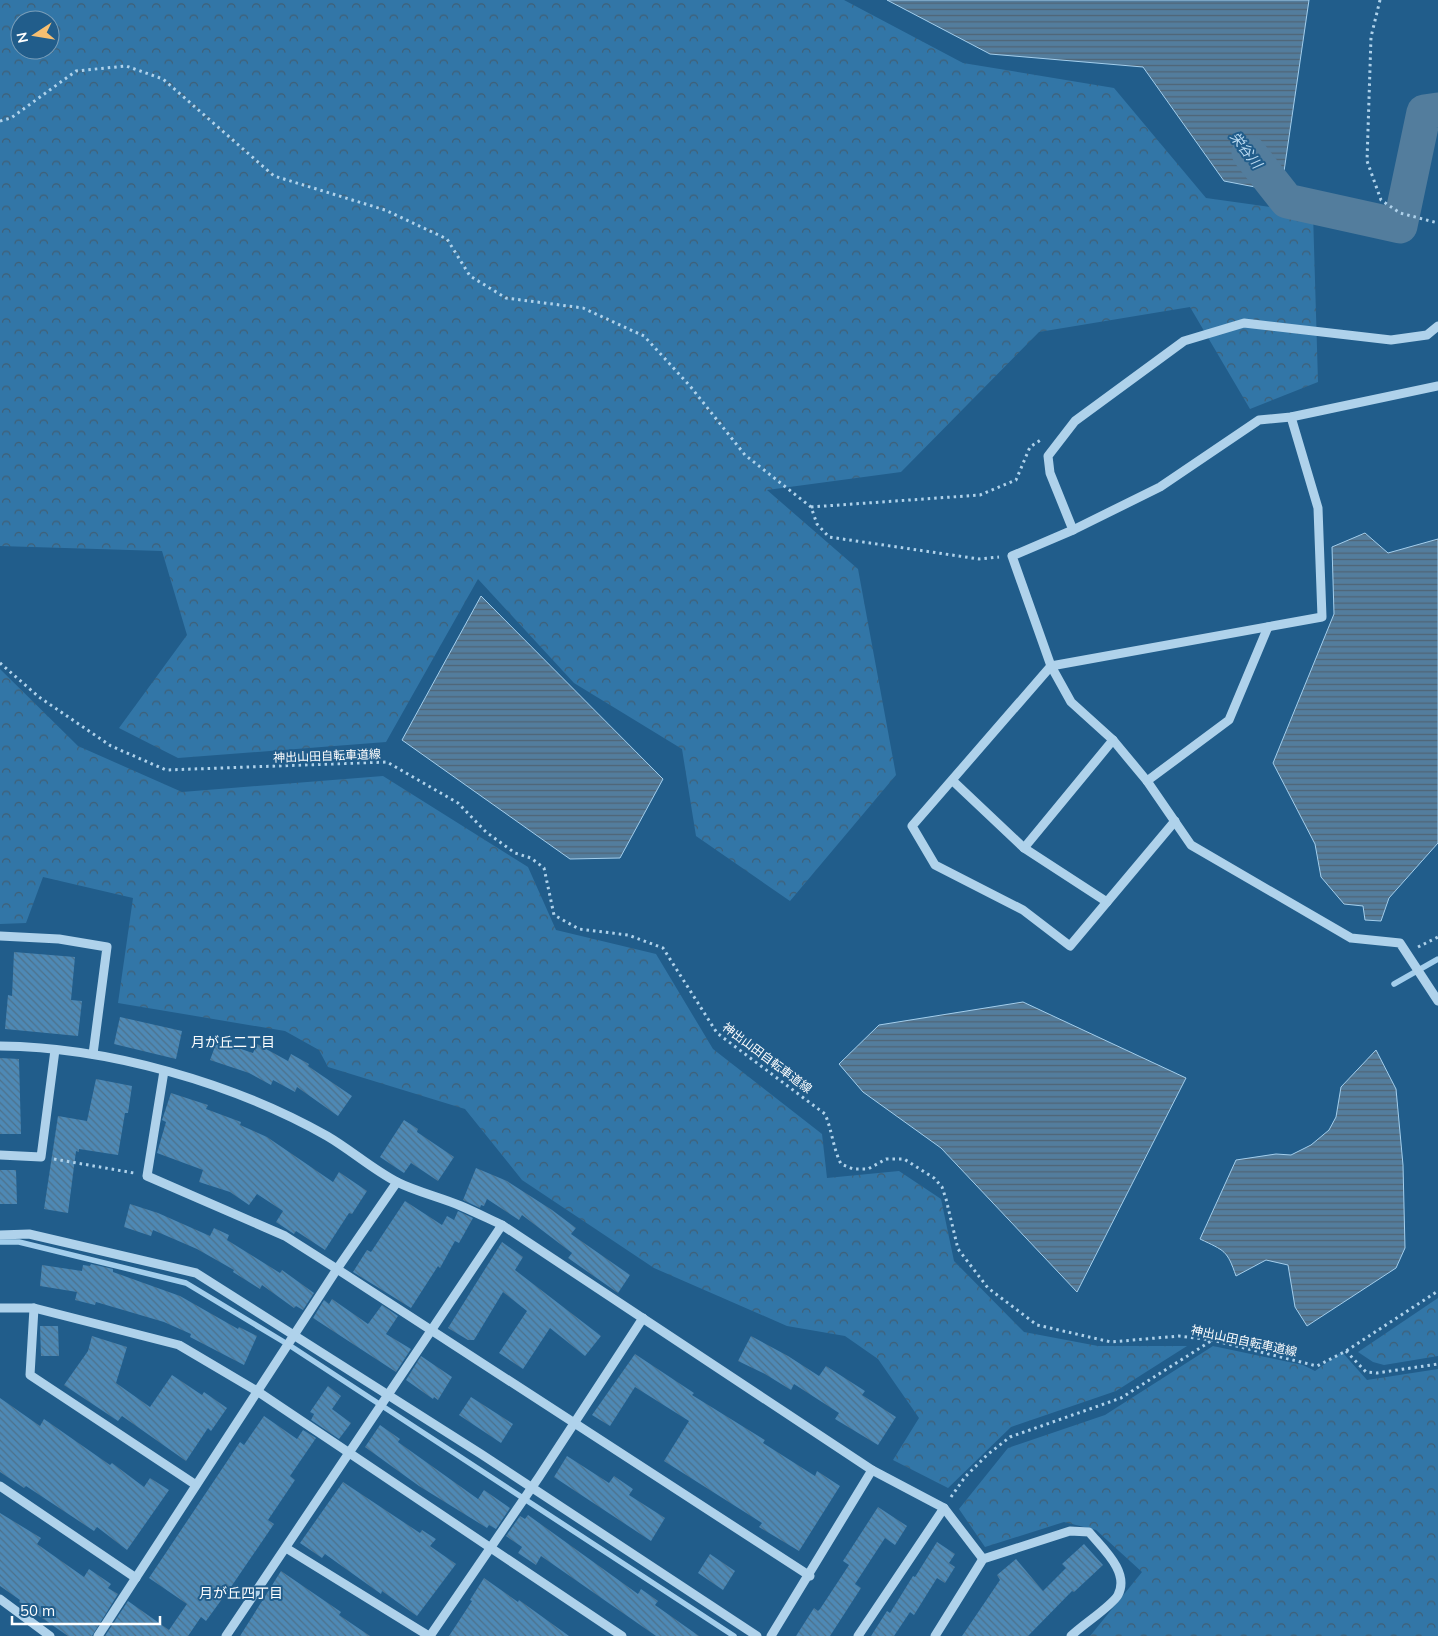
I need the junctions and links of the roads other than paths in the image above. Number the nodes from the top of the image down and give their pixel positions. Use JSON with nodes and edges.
{"nodes":[{"id":1,"x":1438,"y":326,"type":"edge"},
{"id":2,"x":1438,"y":386,"type":"edge"},
{"id":3,"x":1290,"y":417,"type":"junction"},
{"id":4,"x":1073,"y":530,"type":"junction"},
{"id":5,"x":1268,"y":627,"type":"junction"},
{"id":6,"x":1051,"y":666,"type":"junction"},
{"id":7,"x":1113,"y":740,"type":"junction"},
{"id":8,"x":953,"y":781,"type":"junction"},
{"id":9,"x":1147,"y":781,"type":"junction"},
{"id":10,"x":1175,"y":821,"type":"junction"},
{"id":11,"x":1024,"y":848,"type":"junction"},
{"id":12,"x":1107,"y":902,"type":"junction"},
{"id":13,"x":0,"y":936,"type":"edge"},
{"id":14,"x":1438,"y":1001,"type":"edge"},
{"id":15,"x":0,"y":1046,"type":"edge"},
{"id":16,"x":55,"y":1050,"type":"junction"},
{"id":17,"x":93,"y":1054,"type":"junction"},
{"id":18,"x":164,"y":1071,"type":"junction"},
{"id":19,"x":0,"y":1155,"type":"edge"},
{"id":20,"x":397,"y":1182,"type":"junction"},
{"id":21,"x":502,"y":1225,"type":"junction"},
{"id":22,"x":0,"y":1235,"type":"edge"},
{"id":23,"x":337,"y":1269,"type":"junction"},
{"id":24,"x":0,"y":1308,"type":"edge"},
{"id":25,"x":34,"y":1308,"type":"junction"},
{"id":26,"x":643,"y":1318,"type":"junction"},
{"id":27,"x":433,"y":1329,"type":"junction"},
{"id":28,"x":295,"y":1336,"type":"junction"},
{"id":29,"x":256,"y":1391,"type":"junction"},
{"id":30,"x":389,"y":1396,"type":"junction"},
{"id":31,"x":576,"y":1422,"type":"junction"},
{"id":32,"x":349,"y":1454,"type":"junction"},
{"id":33,"x":872,"y":1470,"type":"junction"},
{"id":34,"x":196,"y":1485,"type":"junction"},
{"id":35,"x":0,"y":1486,"type":"edge"},
{"id":36,"x":531,"y":1488,"type":"junction"},
{"id":37,"x":944,"y":1508,"type":"junction"},
{"id":38,"x":286,"y":1548,"type":"junction"},
{"id":39,"x":491,"y":1549,"type":"junction"},
{"id":40,"x":983,"y":1559,"type":"junction"},
{"id":41,"x":810,"y":1576,"type":"junction"},
{"id":42,"x":136,"y":1578,"type":"junction"},
{"id":43,"x":0,"y":1599,"type":"edge"},
{"id":44,"x":50,"y":1636,"type":"edge"},
{"id":45,"x":98,"y":1636,"type":"edge"},
{"id":46,"x":226,"y":1636,"type":"edge"},
{"id":47,"x":429,"y":1636,"type":"edge"},
{"id":48,"x":622,"y":1636,"type":"edge"},
{"id":49,"x":757,"y":1636,"type":"edge"},
{"id":50,"x":771,"y":1636,"type":"edge"},
{"id":51,"x":858,"y":1636,"type":"edge"},
{"id":52,"x":935,"y":1636,"type":"edge"},
{"id":53,"x":1071,"y":1636,"type":"edge"}],
"edges":[{"from":1,"to":4,"type":"street"},
{"from":2,"to":3,"type":"street"},
{"from":3,"to":4,"type":"street"},
{"from":3,"to":5,"type":"street"},
{"from":4,"to":6,"type":"street"},
{"from":5,"to":6,"type":"street"},
{"from":5,"to":9,"type":"street"},
{"from":6,"to":7,"type":"street"},
{"from":6,"to":8,"type":"street"},
{"from":7,"to":9,"type":"street"},
{"from":7,"to":11,"type":"street"},
{"from":8,"to":11,"type":"street"},
{"from":8,"to":12,"type":"street"},
{"from":9,"to":10,"type":"street"},
{"from":10,"to":12,"type":"street"},
{"from":10,"to":14,"type":"street"},
{"from":11,"to":12,"type":"street"},
{"from":13,"to":17,"type":"street"},
{"from":15,"to":16,"type":"street"},
{"from":16,"to":17,"type":"street"},
{"from":16,"to":19,"type":"street"},
{"from":17,"to":18,"type":"street"},
{"from":18,"to":20,"type":"street"},
{"from":18,"to":23,"type":"street"},
{"from":20,"to":21,"type":"street"},
{"from":20,"to":23,"type":"street"},
{"from":21,"to":26,"type":"street"},
{"from":21,"to":27,"type":"street"},
{"from":22,"to":28,"type":"street"},
{"from":23,"to":27,"type":"street"},
{"from":23,"to":28,"type":"street"},
{"from":24,"to":25,"type":"street"},
{"from":25,"to":29,"type":"street"},
{"from":25,"to":34,"type":"street"},
{"from":26,"to":31,"type":"street"},
{"from":26,"to":33,"type":"street"},
{"from":27,"to":30,"type":"street"},
{"from":27,"to":31,"type":"street"},
{"from":28,"to":29,"type":"street"},
{"from":28,"to":30,"type":"street"},
{"from":29,"to":32,"type":"street"},
{"from":29,"to":34,"type":"street"},
{"from":30,"to":32,"type":"street"},
{"from":30,"to":36,"type":"street"},
{"from":31,"to":36,"type":"street"},
{"from":31,"to":41,"type":"street"},
{"from":32,"to":38,"type":"street"},
{"from":32,"to":39,"type":"street"},
{"from":33,"to":37,"type":"street"},
{"from":33,"to":41,"type":"street"},
{"from":34,"to":42,"type":"street"},
{"from":35,"to":42,"type":"street"},
{"from":36,"to":39,"type":"street"},
{"from":36,"to":49,"type":"street"},
{"from":37,"to":40,"type":"street"},
{"from":37,"to":51,"type":"street"},
{"from":38,"to":46,"type":"street"},
{"from":38,"to":47,"type":"street"},
{"from":39,"to":47,"type":"street"},
{"from":39,"to":48,"type":"street"},
{"from":40,"to":52,"type":"street"},
{"from":40,"to":53,"type":"street"},
{"from":41,"to":50,"type":"street"},
{"from":42,"to":45,"type":"street"},
{"from":43,"to":44,"type":"street"}]}
